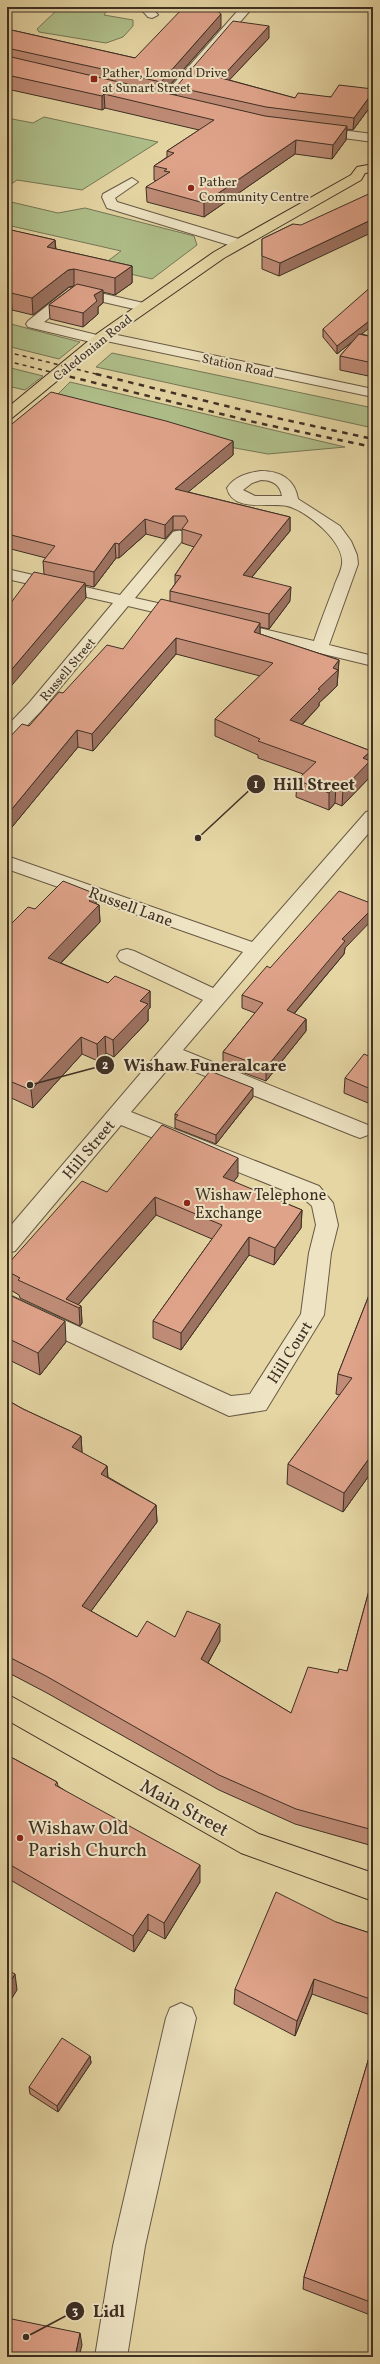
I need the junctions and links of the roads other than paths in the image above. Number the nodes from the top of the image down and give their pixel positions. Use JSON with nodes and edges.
{"nodes":[{"id":1,"x":247,"y":7,"type":"edge"},
{"id":2,"x":151,"y":97,"type":"edge"},
{"id":3,"x":166,"y":100,"type":"junction"},
{"id":4,"x":181,"y":104,"type":"edge"},
{"id":5,"x":305,"y":129,"type":"edge"},
{"id":6,"x":373,"y":138,"type":"edge"},
{"id":7,"x":367,"y":171,"type":"edge"},
{"id":8,"x":132,"y":182,"type":"dead end"},
{"id":9,"x":354,"y":194,"type":"dead end"},
{"id":10,"x":237,"y":244,"type":"junction"},
{"id":11,"x":180,"y":282,"type":"junction"},
{"id":12,"x":142,"y":307,"type":"junction"},
{"id":13,"x":101,"y":338,"type":"junction"},
{"id":14,"x":373,"y":393,"type":"edge"},
{"id":15,"x":7,"y":415,"type":"edge"},
{"id":16,"x":291,"y":502,"type":"dead end"},
{"id":17,"x":178,"y":535,"type":"dead end"},
{"id":18,"x":7,"y":574,"type":"edge"},
{"id":19,"x":124,"y":600,"type":"junction"},
{"id":20,"x":320,"y":648,"type":"junction"},
{"id":21,"x":373,"y":661,"type":"edge"},
{"id":22,"x":7,"y":736,"type":"edge"},
{"id":23,"x":373,"y":816,"type":"edge"},
{"id":24,"x":7,"y":862,"type":"edge"},
{"id":25,"x":256,"y":950,"type":"junction"},
{"id":26,"x":127,"y":956,"type":"dead end"},
{"id":27,"x":216,"y":998,"type":"junction"},
{"id":28,"x":169,"y":1053,"type":"junction"},
{"id":29,"x":118,"y":1115,"type":"junction"},
{"id":30,"x":360,"y":1130,"type":"dead end"},
{"id":31,"x":7,"y":1245,"type":"edge"},
{"id":32,"x":7,"y":1304,"type":"edge"},
{"id":33,"x":7,"y":1706,"type":"edge"},
{"id":34,"x":373,"y":1887,"type":"edge"},
{"id":35,"x":181,"y":2018,"type":"dead end"},
{"id":36,"x":111,"y":2357,"type":"edge"}],
"edges":[{"from":1,"to":3,"type":"street"},
{"from":2,"to":3,"type":"street"},
{"from":3,"to":4,"type":"street"},
{"from":5,"to":6,"type":"street"},
{"from":7,"to":10,"type":"main road","name":"Caledonian Road"},
{"from":8,"to":10,"type":"street"},
{"from":9,"to":11,"type":"main road","name":"Caledonian Road"},
{"from":10,"to":11,"type":"main road","name":"Caledonian Road"},
{"from":11,"to":12,"type":"main road","name":"Caledonian Road"},
{"from":12,"to":13,"type":"main road","name":"Caledonian Road"},
{"from":12,"to":13,"type":"street","name":"Station Road"},
{"from":13,"to":14,"type":"street","name":"Station Road"},
{"from":13,"to":15,"type":"main road","name":"Caledonian Road"},
{"from":16,"to":20,"type":"street"},
{"from":17,"to":19,"type":"street","name":"Russell Street"},
{"from":18,"to":19,"type":"street"},
{"from":19,"to":20,"type":"street"},
{"from":19,"to":22,"type":"street","name":"Russell Street"},
{"from":20,"to":21,"type":"street"},
{"from":23,"to":25,"type":"street","name":"Hill Street"},
{"from":24,"to":25,"type":"street","name":"Russell Lane"},
{"from":25,"to":27,"type":"street","name":"Hill Street"},
{"from":26,"to":27,"type":"street"},
{"from":27,"to":28,"type":"street","name":"Hill Street"},
{"from":28,"to":29,"type":"street","name":"Hill Street"},
{"from":28,"to":30,"type":"street"},
{"from":29,"to":31,"type":"street","name":"Hill Street"},
{"from":29,"to":32,"type":"street","name":"Hill Court"},
{"from":33,"to":34,"type":"main road","name":"Main Street"},
{"from":35,"to":36,"type":"street"}]}
